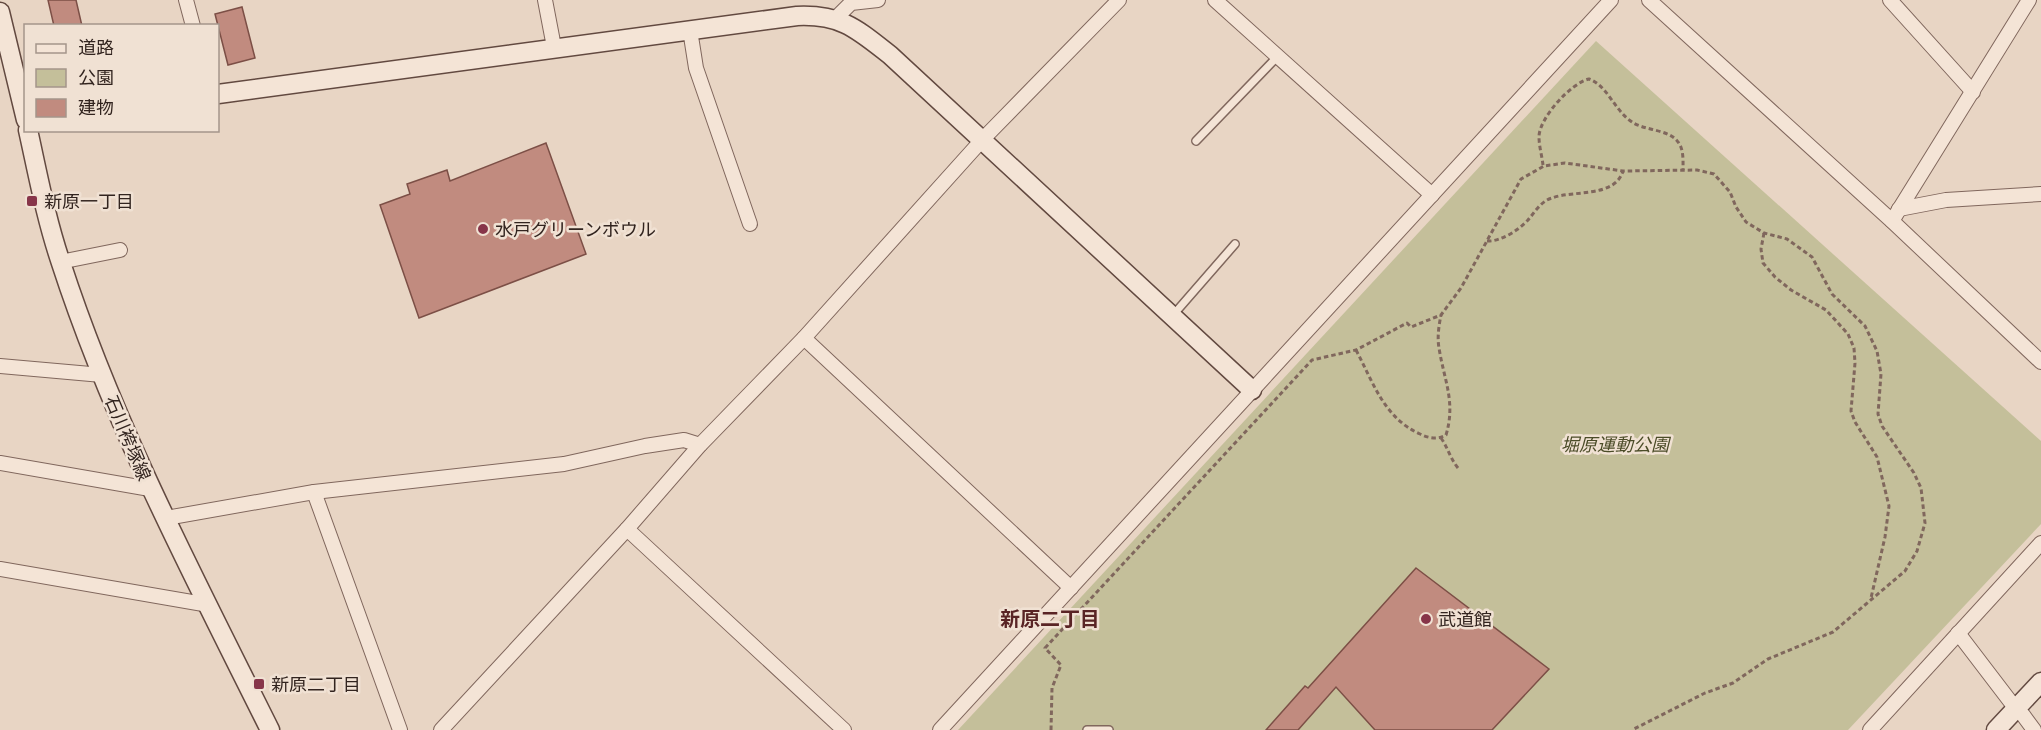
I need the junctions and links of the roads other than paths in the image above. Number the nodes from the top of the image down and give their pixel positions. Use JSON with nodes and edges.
{"nodes":[{"id":1,"x":186,"y":0,"type":"edge"},
{"id":2,"x":545,"y":0,"type":"edge"},
{"id":3,"x":832,"y":0,"type":"edge"},
{"id":4,"x":878,"y":0,"type":"edge"},
{"id":5,"x":1119,"y":0,"type":"edge"},
{"id":6,"x":1215,"y":0,"type":"edge"},
{"id":7,"x":1611,"y":0,"type":"edge"},
{"id":8,"x":1648,"y":0,"type":"edge"},
{"id":9,"x":1890,"y":0,"type":"edge"},
{"id":10,"x":2022,"y":3,"type":"edge"},
{"id":11,"x":0,"y":12,"type":"edge"},
{"id":12,"x":835,"y":19,"type":"junction"},
{"id":13,"x":192,"y":24,"type":"edge"},
{"id":14,"x":690,"y":30,"type":"junction"},
{"id":15,"x":554,"y":47,"type":"junction"},
{"id":16,"x":1278,"y":56,"type":"junction"},
{"id":17,"x":1973,"y":92,"type":"junction"},
{"id":18,"x":219,"y":94,"type":"edge"},
{"id":19,"x":24,"y":112,"type":"edge"},
{"id":20,"x":28,"y":132,"type":"edge"},
{"id":21,"x":982,"y":140,"type":"junction"},
{"id":22,"x":1196,"y":141,"type":"dead end"},
{"id":23,"x":2041,"y":194,"type":"edge"},
{"id":24,"x":1431,"y":195,"type":"junction"},
{"id":25,"x":1895,"y":215,"type":"junction"},
{"id":26,"x":750,"y":224,"type":"dead end"},
{"id":27,"x":1235,"y":244,"type":"dead end"},
{"id":28,"x":120,"y":250,"type":"dead end"},
{"id":29,"x":60,"y":262,"type":"junction"},
{"id":30,"x":1172,"y":316,"type":"junction"},
{"id":31,"x":804,"y":338,"type":"junction"},
{"id":32,"x":2041,"y":362,"type":"edge"},
{"id":33,"x":0,"y":366,"type":"edge"},
{"id":34,"x":102,"y":375,"type":"junction"},
{"id":35,"x":1252,"y":390,"type":"junction"},
{"id":36,"x":700,"y":446,"type":"junction"},
{"id":37,"x":0,"y":463,"type":"edge"},
{"id":38,"x":150,"y":489,"type":"junction"},
{"id":39,"x":314,"y":492,"type":"junction"},
{"id":40,"x":166,"y":518,"type":"junction"},
{"id":41,"x":627,"y":529,"type":"junction"},
{"id":42,"x":2041,"y":543,"type":"edge"},
{"id":43,"x":0,"y":569,"type":"edge"},
{"id":44,"x":1071,"y":588,"type":"junction"},
{"id":45,"x":208,"y":605,"type":"junction"},
{"id":46,"x":1958,"y":633,"type":"junction"},
{"id":47,"x":2041,"y":681,"type":"edge"},
{"id":48,"x":2016,"y":709,"type":"junction"},
{"id":49,"x":945,"y":728,"type":"edge"},
{"id":50,"x":270,"y":730,"type":"edge"},
{"id":51,"x":400,"y":730,"type":"edge"},
{"id":52,"x":441,"y":730,"type":"edge"},
{"id":53,"x":844,"y":730,"type":"edge"},
{"id":54,"x":1087,"y":730,"type":"edge"},
{"id":55,"x":1109,"y":730,"type":"edge"},
{"id":56,"x":1870,"y":730,"type":"edge"},
{"id":57,"x":1996,"y":730,"type":"edge"},
{"id":58,"x":2034,"y":730,"type":"edge"}],
"edges":[{"from":1,"to":13,"type":"street"},
{"from":2,"to":15,"type":"street"},
{"from":3,"to":12,"type":"street"},
{"from":4,"to":12,"type":"street"},
{"from":5,"to":21,"type":"street"},
{"from":6,"to":16,"type":"street"},
{"from":7,"to":24,"type":"street"},
{"from":8,"to":25,"type":"street"},
{"from":9,"to":17,"type":"street"},
{"from":10,"to":17,"type":"street"},
{"from":11,"to":19,"type":"street"},
{"from":12,"to":14,"type":"street"},
{"from":12,"to":21,"type":"street"},
{"from":14,"to":15,"type":"street"},
{"from":14,"to":26,"type":"street"},
{"from":15,"to":18,"type":"street"},
{"from":16,"to":22,"type":"lane"},
{"from":16,"to":24,"type":"street"},
{"from":17,"to":25,"type":"street"},
{"from":20,"to":29,"type":"street","name":"石川袴塚線"},
{"from":21,"to":30,"type":"street"},
{"from":21,"to":31,"type":"street"},
{"from":23,"to":25,"type":"street"},
{"from":24,"to":35,"type":"street"},
{"from":25,"to":32,"type":"street"},
{"from":27,"to":30,"type":"lane"},
{"from":28,"to":29,"type":"street"},
{"from":29,"to":34,"type":"street","name":"石川袴塚線"},
{"from":30,"to":35,"type":"street"},
{"from":31,"to":36,"type":"street"},
{"from":31,"to":44,"type":"street"},
{"from":33,"to":34,"type":"street"},
{"from":34,"to":38,"type":"street","name":"石川袴塚線"},
{"from":35,"to":44,"type":"street"},
{"from":36,"to":39,"type":"street"},
{"from":36,"to":41,"type":"street"},
{"from":37,"to":38,"type":"street"},
{"from":38,"to":40,"type":"street","name":"石川袴塚線"},
{"from":39,"to":40,"type":"street"},
{"from":39,"to":51,"type":"street"},
{"from":40,"to":45,"type":"street","name":"石川袴塚線"},
{"from":41,"to":52,"type":"street"},
{"from":41,"to":53,"type":"street"},
{"from":42,"to":46,"type":"street"},
{"from":43,"to":45,"type":"street"},
{"from":44,"to":49,"type":"street"},
{"from":45,"to":50,"type":"street","name":"石川袴塚線"},
{"from":46,"to":48,"type":"street"},
{"from":46,"to":56,"type":"street"},
{"from":47,"to":48,"type":"street"},
{"from":48,"to":57,"type":"street"},
{"from":48,"to":58,"type":"street"},
{"from":54,"to":55,"type":"lane"}]}
